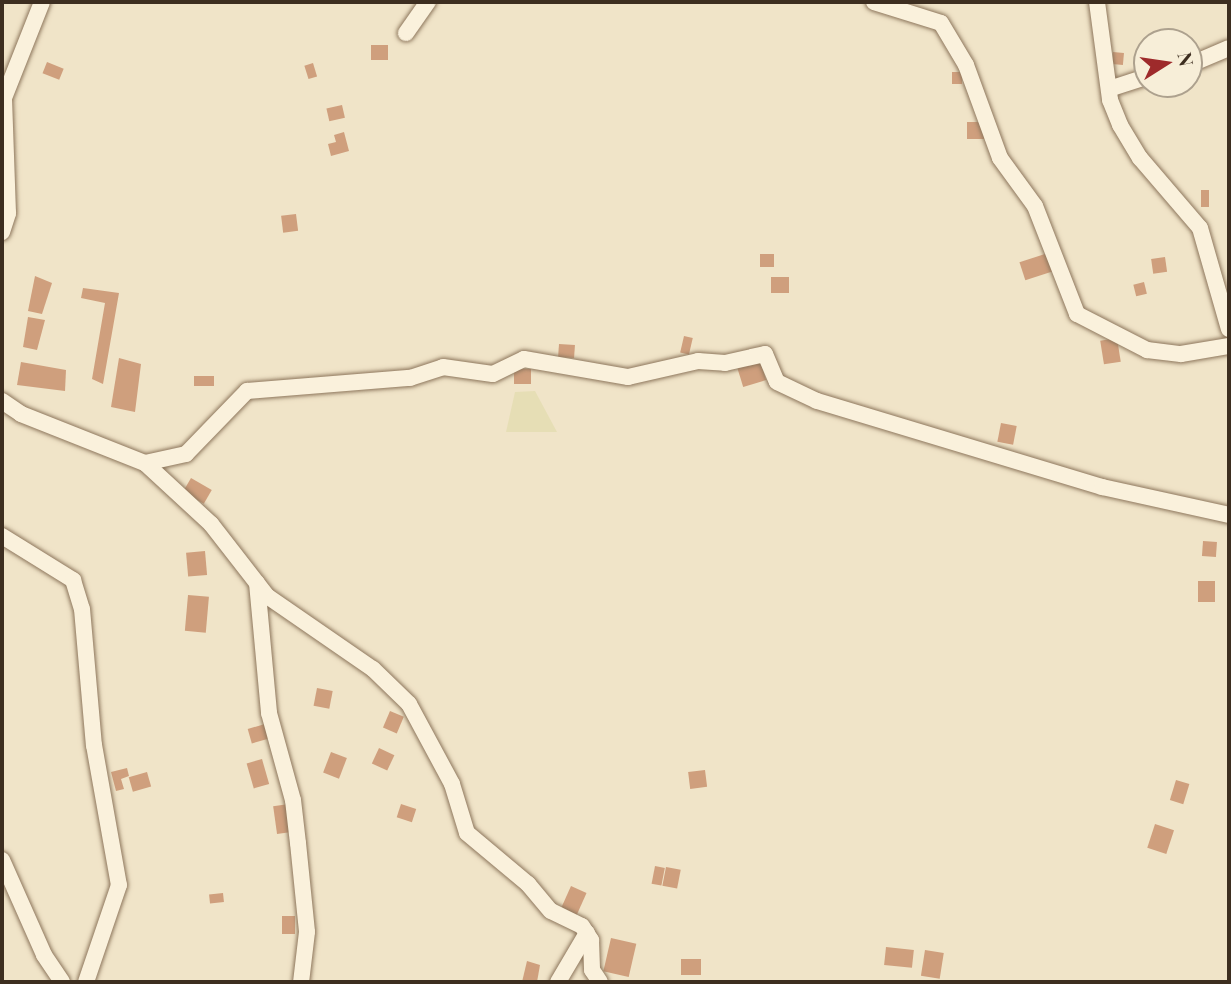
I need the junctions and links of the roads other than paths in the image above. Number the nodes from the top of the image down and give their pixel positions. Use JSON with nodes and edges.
{"nodes":[{"id":1,"x":42,"y":2,"type":"edge"},
{"id":2,"x":428,"y":2,"type":"edge"},
{"id":3,"x":874,"y":2,"type":"edge"},
{"id":4,"x":1097,"y":2,"type":"edge"},
{"id":5,"x":406,"y":33,"type":"dead end"},
{"id":6,"x":1229,"y":48,"type":"edge"},
{"id":7,"x":1203,"y":59,"type":"edge"},
{"id":8,"x":1133,"y":81,"type":"edge"},
{"id":9,"x":1109,"y":89,"type":"junction"},
{"id":10,"x":2,"y":232,"type":"edge"},
{"id":11,"x":1229,"y":329,"type":"edge"},
{"id":12,"x":1229,"y":346,"type":"edge"},
{"id":13,"x":2,"y":401,"type":"edge"},
{"id":14,"x":145,"y":463,"type":"junction"},
{"id":15,"x":1229,"y":515,"type":"edge"},
{"id":16,"x":2,"y":536,"type":"edge"},
{"id":17,"x":257,"y":583,"type":"junction"},
{"id":18,"x":2,"y":860,"type":"edge"},
{"id":19,"x":587,"y":933,"type":"junction"},
{"id":20,"x":62,"y":982,"type":"edge"},
{"id":21,"x":86,"y":982,"type":"edge"},
{"id":22,"x":301,"y":982,"type":"edge"},
{"id":23,"x":558,"y":982,"type":"edge"},
{"id":24,"x":600,"y":982,"type":"edge"}],
"edges":[{"from":1,"to":10,"type":"street"},
{"from":2,"to":5,"type":"street"},
{"from":3,"to":12,"type":"street"},
{"from":4,"to":9,"type":"street"},
{"from":6,"to":7,"type":"street"},
{"from":8,"to":9,"type":"street"},
{"from":9,"to":11,"type":"street"},
{"from":13,"to":14,"type":"street"},
{"from":14,"to":15,"type":"street"},
{"from":14,"to":17,"type":"street"},
{"from":16,"to":21,"type":"street"},
{"from":17,"to":19,"type":"street"},
{"from":17,"to":22,"type":"street"},
{"from":18,"to":20,"type":"street"},
{"from":19,"to":23,"type":"street"},
{"from":19,"to":24,"type":"street"}]}
